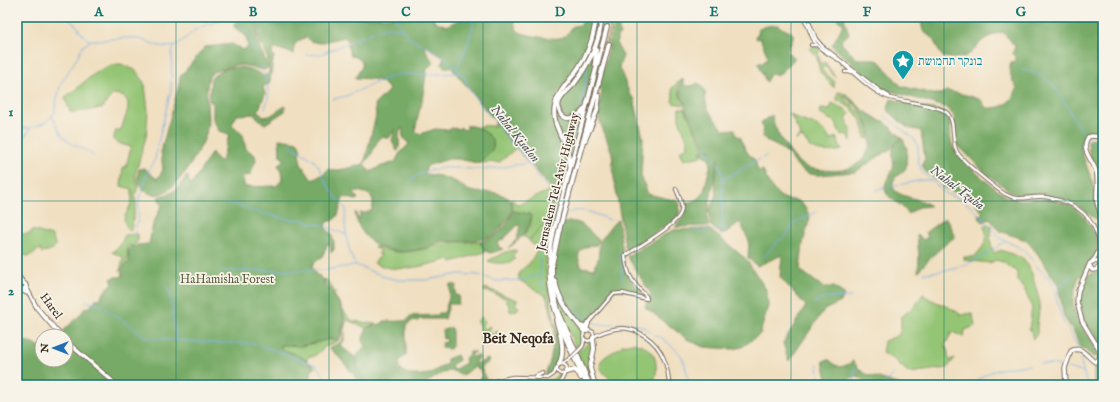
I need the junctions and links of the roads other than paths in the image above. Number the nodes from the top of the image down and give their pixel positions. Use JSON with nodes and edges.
{"nodes":[{"id":1,"x":596,"y":17,"type":"edge"},
{"id":2,"x":602,"y":17,"type":"edge"},
{"id":3,"x":804,"y":17,"type":"edge"},
{"id":4,"x":607,"y":27,"type":"tunnel mouth"},
{"id":5,"x":599,"y":34,"type":"junction"},
{"id":6,"x":822,"y":42,"type":"dead end"},
{"id":7,"x":817,"y":43,"type":"junction"},
{"id":8,"x":609,"y":44,"type":"tunnel mouth"},
{"id":9,"x":811,"y":45,"type":"dead end"},
{"id":10,"x":822,"y":46,"type":"junction"},
{"id":11,"x":595,"y":64,"type":"dead end"},
{"id":12,"x":844,"y":64,"type":"junction"},
{"id":13,"x":853,"y":72,"type":"junction"},
{"id":14,"x":599,"y":96,"type":"tunnel mouth"},
{"id":15,"x":588,"y":100,"type":"junction"},
{"id":16,"x":910,"y":103,"type":"junction"},
{"id":17,"x":1103,"y":138,"type":"edge"},
{"id":18,"x":575,"y":168,"type":"junction"},
{"id":19,"x":568,"y":177,"type":"junction"},
{"id":20,"x":676,"y":189,"type":"dead end"},
{"id":21,"x":1103,"y":220,"type":"edge"},
{"id":22,"x":1097,"y":255,"type":"junction"},
{"id":23,"x":1098,"y":262,"type":"junction"},
{"id":24,"x":1091,"y":263,"type":"junction"},
{"id":25,"x":1103,"y":264,"type":"edge"},
{"id":26,"x":552,"y":265,"type":"junction"},
{"id":27,"x":1099,"y":268,"type":"junction"},
{"id":28,"x":1092,"y":270,"type":"junction"},
{"id":29,"x":1085,"y":274,"type":"junction"},
{"id":30,"x":17,"y":275,"type":"edge"},
{"id":31,"x":23,"y":286,"type":"junction"},
{"id":32,"x":17,"y":288,"type":"edge"},
{"id":33,"x":27,"y":293,"type":"junction"},
{"id":34,"x":551,"y":293,"type":"junction"},
{"id":35,"x":589,"y":322,"type":"junction"},
{"id":36,"x":579,"y":325,"type":"junction"},
{"id":37,"x":53,"y":328,"type":"edge"},
{"id":38,"x":53,"y":328,"type":"edge"},
{"id":39,"x":589,"y":331,"type":"junction"},
{"id":40,"x":608,"y":331,"type":"junction"},
{"id":41,"x":584,"y":338,"type":"junction"},
{"id":42,"x":592,"y":339,"type":"junction"},
{"id":43,"x":582,"y":346,"type":"junction"},
{"id":44,"x":74,"y":349,"type":"edge"},
{"id":45,"x":571,"y":358,"type":"junction"},
{"id":46,"x":561,"y":364,"type":"junction"},
{"id":47,"x":556,"y":369,"type":"junction"},
{"id":48,"x":566,"y":370,"type":"junction"},
{"id":49,"x":542,"y":373,"type":"dead end"},
{"id":50,"x":559,"y":373,"type":"junction"},
{"id":51,"x":533,"y":377,"type":"junction"},
{"id":52,"x":540,"y":378,"type":"junction"},
{"id":53,"x":560,"y":384,"type":"edge"},
{"id":54,"x":669,"y":384,"type":"edge"},
{"id":55,"x":117,"y":385,"type":"edge"},
{"id":56,"x":469,"y":385,"type":"edge"},
{"id":57,"x":586,"y":385,"type":"edge"},
{"id":58,"x":590,"y":385,"type":"edge"},
{"id":59,"x":595,"y":385,"type":"edge"},
{"id":60,"x":1066,"y":385,"type":"edge"}],
"edges":[{"from":1,"to":19,"type":"highway"},
{"from":2,"to":5,"type":"highway"},
{"from":3,"to":7,"type":"main road"},
{"from":4,"to":15,"type":"highway","name":"Jerusalem Tel-Aviv Highway"},
{"from":5,"to":11,"type":"highway"},
{"from":5,"to":15,"type":"highway"},
{"from":6,"to":10,"type":"main road"},
{"from":7,"to":9,"type":"main road"},
{"from":7,"to":10,"type":"main road"},
{"from":7,"to":12,"type":"main road"},
{"from":8,"to":18,"type":"highway","name":"Jerusalem Tel-Aviv Highway"},
{"from":10,"to":16,"type":"main road"},
{"from":12,"to":13,"type":"main road"},
{"from":12,"to":13,"type":"main road"},
{"from":13,"to":16,"type":"main road"},
{"from":14,"to":18,"type":"highway"},
{"from":15,"to":19,"type":"highway","name":"Jerusalem Tel-Aviv Highway"},
{"from":16,"to":22,"type":"main road"},
{"from":17,"to":21,"type":"main road"},
{"from":18,"to":26,"type":"highway","name":"Jerusalem Tel-Aviv Highway"},
{"from":19,"to":34,"type":"highway","name":"Jerusalem Tel-Aviv Highway"},
{"from":20,"to":35,"type":"main road"},
{"from":22,"to":23,"type":"main road"},
{"from":22,"to":24,"type":"main road"},
{"from":23,"to":24,"type":"main road"},
{"from":23,"to":25,"type":"main road"},
{"from":23,"to":27,"type":"main road"},
{"from":24,"to":28,"type":"main road"},
{"from":24,"to":29,"type":"main road"},
{"from":25,"to":27,"type":"main road"},
{"from":26,"to":36,"type":"highway"},
{"from":26,"to":58,"type":"highway","name":"Jerusalem Tel-Aviv Highway"},
{"from":27,"to":28,"type":"main road"},
{"from":28,"to":29,"type":"main road"},
{"from":29,"to":60,"type":"main road"},
{"from":30,"to":31,"type":"main road","name":"Harel"},
{"from":31,"to":33,"type":"main road","name":"Harel"},
{"from":31,"to":37,"type":"main road","name":"Harel"},
{"from":32,"to":33,"type":"main road"},
{"from":33,"to":38,"type":"main road","name":"Harel"},
{"from":34,"to":46,"type":"highway"},
{"from":34,"to":57,"type":"highway","name":"Jerusalem Tel-Aviv Highway"},
{"from":35,"to":36,"type":"highway"},
{"from":35,"to":39,"type":"main road"},
{"from":36,"to":39,"type":"highway"},
{"from":39,"to":40,"type":"main road"},
{"from":39,"to":41,"type":"main road"},
{"from":39,"to":42,"type":"main road"},
{"from":40,"to":42,"type":"main road"},
{"from":40,"to":54,"type":"main road"},
{"from":41,"to":42,"type":"main road"},
{"from":41,"to":43,"type":"main road"},
{"from":42,"to":43,"type":"main road"},
{"from":42,"to":59,"type":"highway"},
{"from":43,"to":45,"type":"main road","bridge":true},
{"from":44,"to":55,"type":"main road"},
{"from":45,"to":46,"type":"main road"},
{"from":45,"to":48,"type":"main road"},
{"from":46,"to":47,"type":"main road"},
{"from":46,"to":48,"type":"main road"},
{"from":47,"to":50,"type":"main road"},
{"from":47,"to":52,"type":"main road"},
{"from":48,"to":50,"type":"main road"},
{"from":48,"to":53,"type":"main road"},
{"from":48,"to":57,"type":"highway"},
{"from":49,"to":51,"type":"main road"},
{"from":50,"to":52,"type":"main road"},
{"from":50,"to":53,"type":"main road"},
{"from":51,"to":52,"type":"main road"},
{"from":51,"to":56,"type":"main road"}]}
